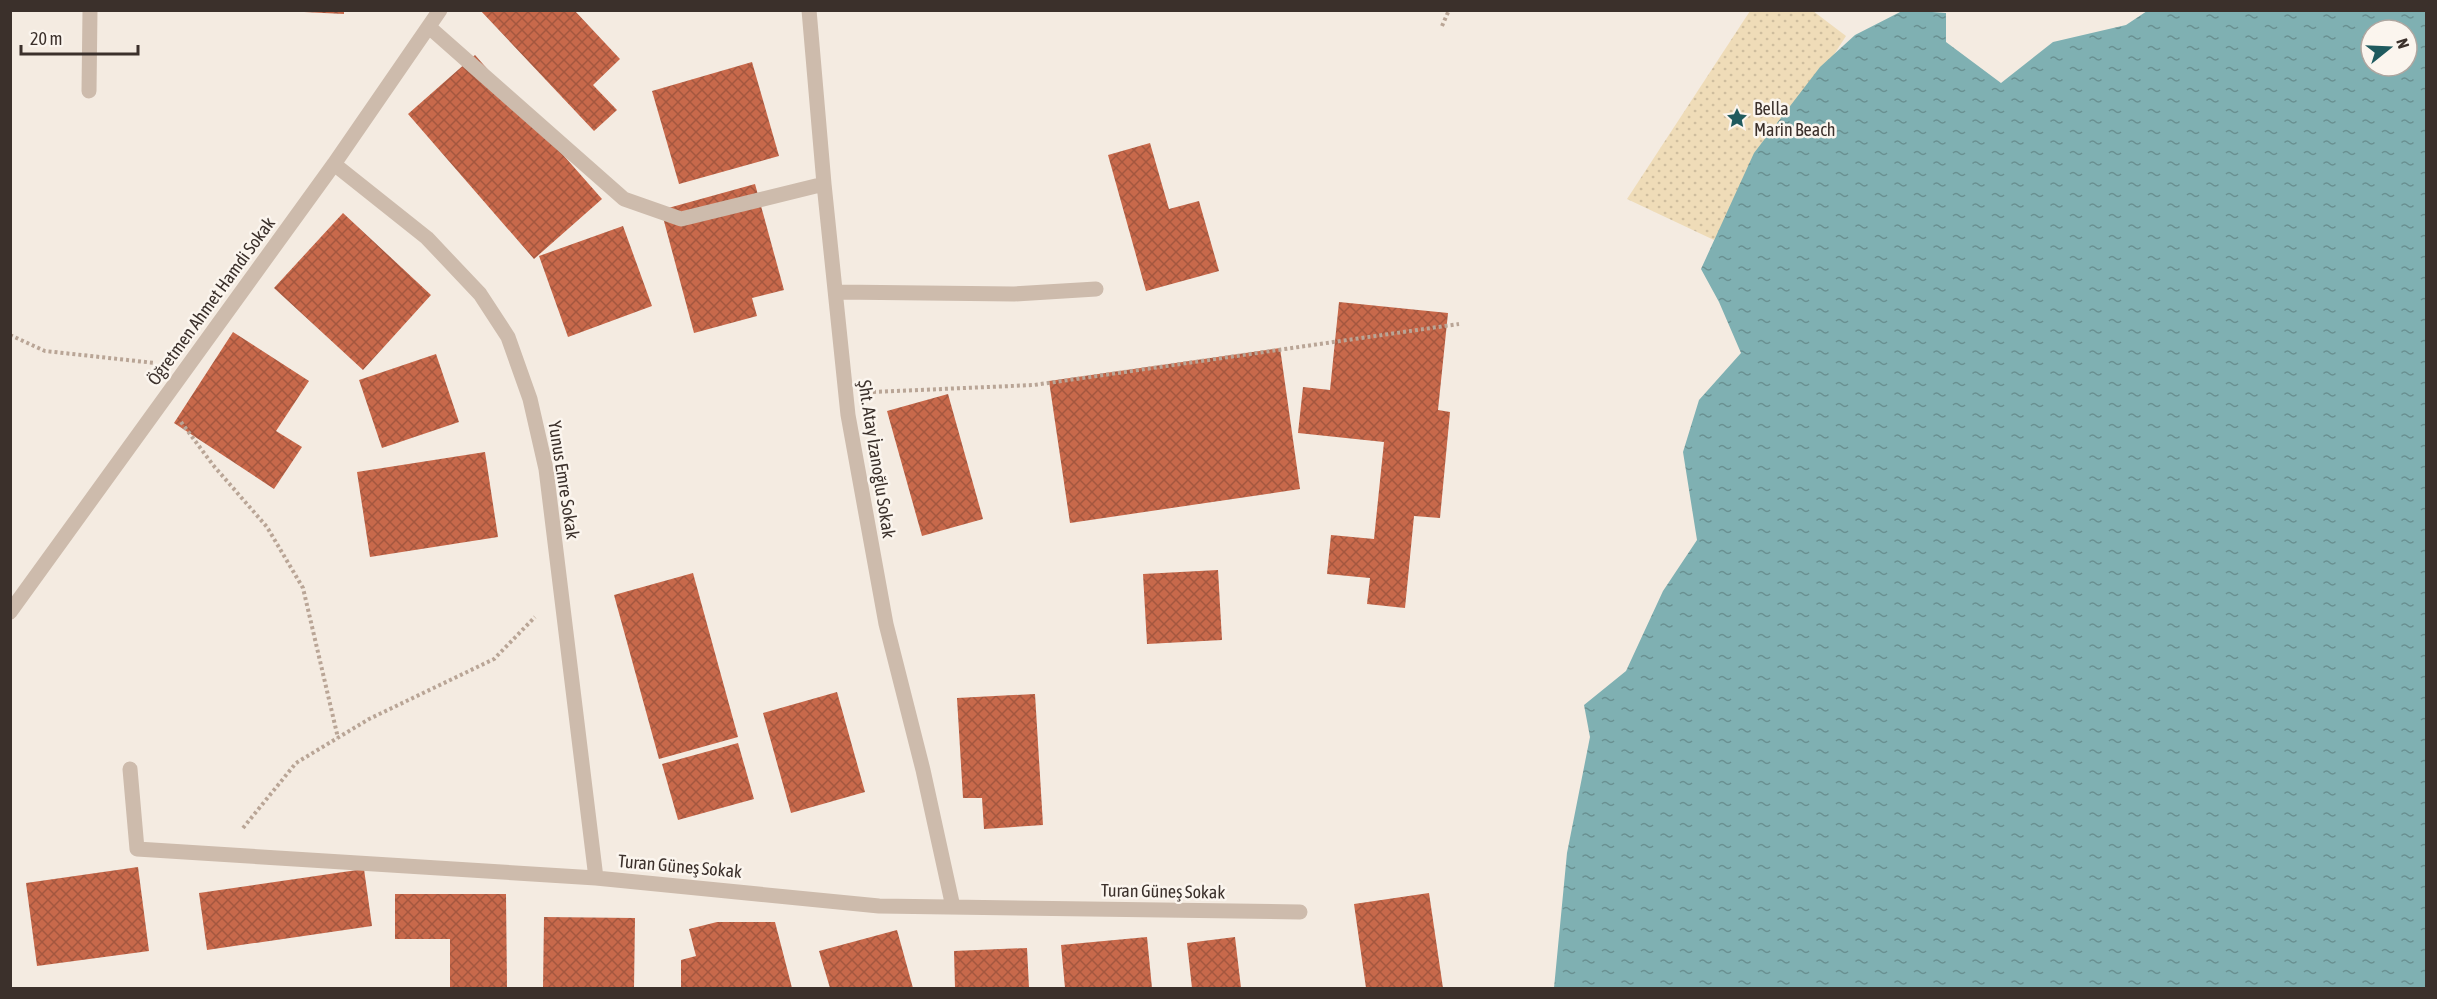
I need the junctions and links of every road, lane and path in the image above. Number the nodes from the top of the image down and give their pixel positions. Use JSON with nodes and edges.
{"nodes":[{"id":1,"x":90,"y":10,"type":"edge"},
{"id":2,"x":441,"y":10,"type":"edge"},
{"id":3,"x":810,"y":10,"type":"edge"},
{"id":4,"x":1449,"y":10,"type":"edge"},
{"id":5,"x":1442,"y":26,"type":"dead end"},
{"id":6,"x":429,"y":27,"type":"junction"},
{"id":7,"x":89,"y":91,"type":"dead end"},
{"id":8,"x":334,"y":164,"type":"junction"},
{"id":9,"x":824,"y":184,"type":"junction"},
{"id":10,"x":1096,"y":289,"type":"dead end"},
{"id":11,"x":837,"y":292,"type":"junction"},
{"id":12,"x":1459,"y":324,"type":"dead end"},
{"id":13,"x":10,"y":334,"type":"edge"},
{"id":14,"x":187,"y":367,"type":"junction"},
{"id":15,"x":846,"y":393,"type":"junction"},
{"id":16,"x":164,"y":400,"type":"junction"},
{"id":17,"x":561,"y":590,"type":"junction"},
{"id":18,"x":10,"y":612,"type":"edge"},
{"id":19,"x":338,"y":738,"type":"junction"},
{"id":20,"x":130,"y":769,"type":"dead end"},
{"id":21,"x":221,"y":854,"type":"junction"},
{"id":22,"x":596,"y":878,"type":"junction"},
{"id":23,"x":953,"y":907,"type":"junction"},
{"id":24,"x":1300,"y":912,"type":"dead end"}],
"edges":[{"from":1,"to":7,"type":"street"},
{"from":2,"to":6,"type":"street","name":"Öğretmen Ahmet Hamdi Sokak"},
{"from":3,"to":9,"type":"street","name":"Şht. Atay İzanoğlu Sokak"},
{"from":4,"to":5,"type":"path"},
{"from":6,"to":8,"type":"street","name":"Öğretmen Ahmet Hamdi Sokak"},
{"from":6,"to":9,"type":"street"},
{"from":8,"to":14,"type":"street","name":"Öğretmen Ahmet Hamdi Sokak"},
{"from":8,"to":17,"type":"street","name":"Yunus Emre Sokak"},
{"from":9,"to":11,"type":"street","name":"Şht. Atay İzanoğlu Sokak"},
{"from":10,"to":11,"type":"street"},
{"from":11,"to":15,"type":"street","name":"Şht. Atay İzanoğlu Sokak"},
{"from":12,"to":15,"type":"path"},
{"from":13,"to":14,"type":"path"},
{"from":14,"to":16,"type":"street","name":"Öğretmen Ahmet Hamdi Sokak"},
{"from":15,"to":23,"type":"street","name":"Şht. Atay İzanoğlu Sokak"},
{"from":16,"to":18,"type":"street","name":"Öğretmen Ahmet Hamdi Sokak"},
{"from":16,"to":19,"type":"path"},
{"from":17,"to":19,"type":"path"},
{"from":17,"to":22,"type":"street","name":"Yunus Emre Sokak"},
{"from":19,"to":21,"type":"path"},
{"from":20,"to":21,"type":"street","name":"Turan Güneş Sokak"},
{"from":21,"to":22,"type":"street","name":"Turan Güneş Sokak"},
{"from":22,"to":23,"type":"street","name":"Turan Güneş Sokak"},
{"from":23,"to":24,"type":"street","name":"Turan Güneş Sokak"}]}
